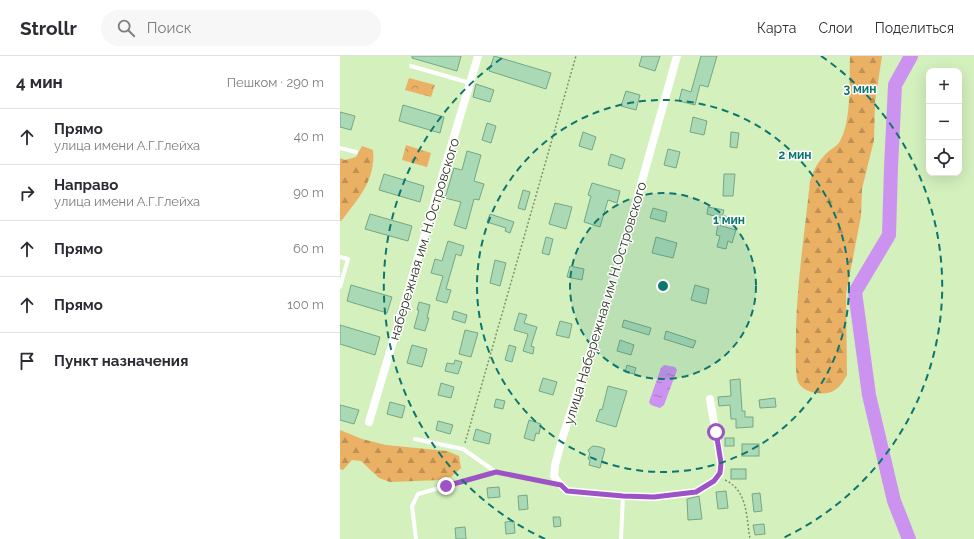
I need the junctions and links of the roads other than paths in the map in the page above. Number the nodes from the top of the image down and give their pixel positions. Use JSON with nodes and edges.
{"nodes":[{"id":1,"x":478,"y":56,"type":"edge"},
{"id":2,"x":678,"y":56,"type":"edge"},
{"id":3,"x":412,"y":66,"type":"dead end"},
{"id":4,"x":470,"y":83,"type":"junction"},
{"id":5,"x":340,"y":148,"type":"edge"},
{"id":6,"x":356,"y":152,"type":"dead end"},
{"id":7,"x":340,"y":257,"type":"edge"},
{"id":8,"x":340,"y":287,"type":"edge"},
{"id":9,"x":710,"y":399,"type":"dead end"},
{"id":10,"x":369,"y":422,"type":"dead end"},
{"id":11,"x":415,"y":439,"type":"dead end"},
{"id":12,"x":496,"y":472,"type":"junction"},
{"id":13,"x":561,"y":485,"type":"junction"},
{"id":14,"x":623,"y":496,"type":"junction"},
{"id":15,"x":416,"y":539,"type":"edge"},
{"id":16,"x":621,"y":539,"type":"edge"}],
"edges":[{"from":1,"to":4,"type":"street","name":"набережная им. Н.Островского"},
{"from":2,"to":13,"type":"street","name":"улица Набережная им Н.Островского"},
{"from":3,"to":4,"type":"lane"},
{"from":4,"to":10,"type":"street","name":"набережная им. Н.Островского"},
{"from":5,"to":6,"type":"lane"},
{"from":7,"to":8,"type":"lane"},
{"from":9,"to":14,"type":"street"},
{"from":11,"to":12,"type":"lane"},
{"from":12,"to":13,"type":"lane"},
{"from":12,"to":15,"type":"lane"},
{"from":13,"to":14,"type":"street"},
{"from":14,"to":16,"type":"lane"}]}
